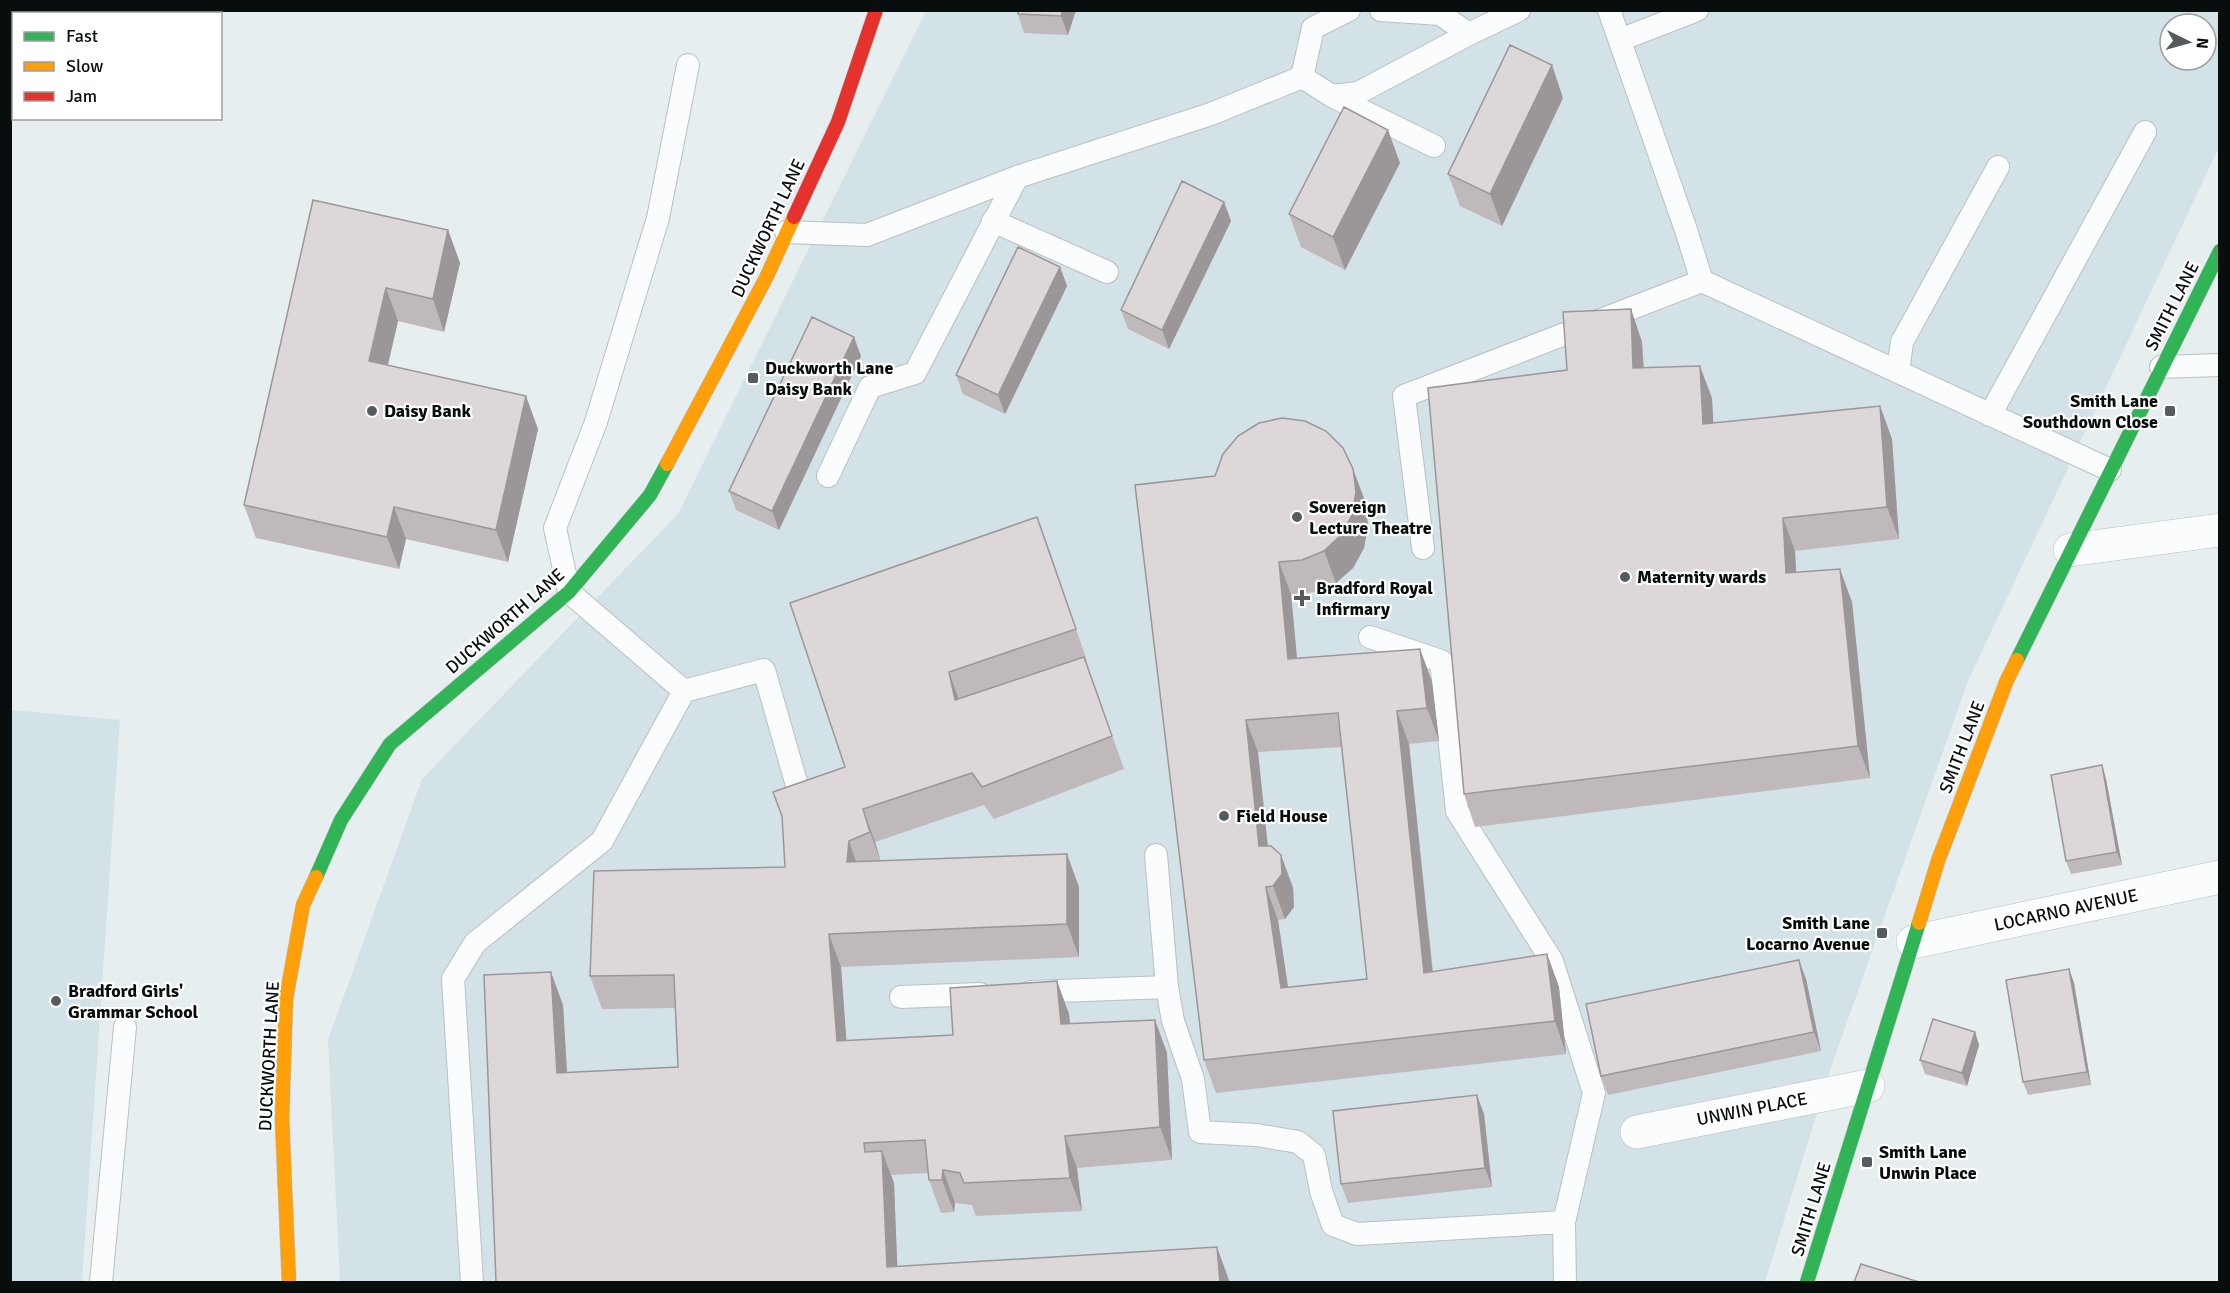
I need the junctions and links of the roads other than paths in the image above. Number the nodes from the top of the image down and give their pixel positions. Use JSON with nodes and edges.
{"nodes":[{"id":1,"x":876,"y":10,"type":"edge"},
{"id":2,"x":1349,"y":10,"type":"edge"},
{"id":3,"x":1381,"y":10,"type":"edge"},
{"id":4,"x":1519,"y":10,"type":"edge"},
{"id":5,"x":1609,"y":10,"type":"edge"},
{"id":6,"x":1697,"y":10,"type":"edge"},
{"id":7,"x":1470,"y":34,"type":"junction"},
{"id":8,"x":1620,"y":40,"type":"junction"},
{"id":9,"x":688,"y":65,"type":"dead end"},
{"id":10,"x":1302,"y":77,"type":"junction"},
{"id":11,"x":1332,"y":96,"type":"junction"},
{"id":12,"x":2145,"y":132,"type":"dead end"},
{"id":13,"x":1434,"y":146,"type":"dead end"},
{"id":14,"x":1998,"y":167,"type":"dead end"},
{"id":15,"x":1017,"y":177,"type":"junction"},
{"id":16,"x":993,"y":221,"type":"junction"},
{"id":17,"x":786,"y":232,"type":"junction"},
{"id":18,"x":2220,"y":251,"type":"edge"},
{"id":19,"x":1107,"y":272,"type":"dead end"},
{"id":20,"x":1702,"y":281,"type":"junction"},
{"id":21,"x":2220,"y":365,"type":"edge"},
{"id":22,"x":2162,"y":367,"type":"junction"},
{"id":23,"x":1898,"y":372,"type":"junction"},
{"id":24,"x":1990,"y":415,"type":"junction"},
{"id":25,"x":2110,"y":470,"type":"junction"},
{"id":26,"x":828,"y":476,"type":"dead end"},
{"id":27,"x":2220,"y":530,"type":"edge"},
{"id":28,"x":1423,"y":548,"type":"dead end"},
{"id":29,"x":2070,"y":550,"type":"junction"},
{"id":30,"x":569,"y":592,"type":"junction"},
{"id":31,"x":1370,"y":637,"type":"dead end"},
{"id":32,"x":684,"y":691,"type":"junction"},
{"id":33,"x":800,"y":796,"type":"edge"},
{"id":34,"x":1156,"y":855,"type":"dead end"},
{"id":35,"x":2220,"y":878,"type":"edge"},
{"id":36,"x":1913,"y":942,"type":"junction"},
{"id":37,"x":1167,"y":987,"type":"junction"},
{"id":38,"x":901,"y":997,"type":"dead end"},
{"id":39,"x":125,"y":1027,"type":"dead end"},
{"id":40,"x":1868,"y":1086,"type":"junction"},
{"id":41,"x":1637,"y":1132,"type":"dead end"},
{"id":42,"x":1564,"y":1222,"type":"junction"},
{"id":43,"x":100,"y":1282,"type":"edge"},
{"id":44,"x":289,"y":1282,"type":"edge"},
{"id":45,"x":472,"y":1282,"type":"edge"},
{"id":46,"x":1565,"y":1282,"type":"edge"},
{"id":47,"x":1807,"y":1282,"type":"edge"}],
"edges":[{"from":1,"to":17,"type":"street","name":"DUCKWORTH LANE"},
{"from":2,"to":10,"type":"lane"},
{"from":3,"to":7,"type":"lane"},
{"from":4,"to":7,"type":"lane"},
{"from":5,"to":8,"type":"lane"},
{"from":6,"to":8,"type":"lane"},
{"from":7,"to":11,"type":"lane"},
{"from":8,"to":20,"type":"lane"},
{"from":9,"to":30,"type":"lane"},
{"from":10,"to":11,"type":"lane"},
{"from":10,"to":15,"type":"lane"},
{"from":11,"to":13,"type":"lane"},
{"from":12,"to":24,"type":"lane"},
{"from":14,"to":23,"type":"lane"},
{"from":15,"to":16,"type":"lane"},
{"from":15,"to":17,"type":"lane"},
{"from":16,"to":19,"type":"lane"},
{"from":16,"to":26,"type":"lane"},
{"from":17,"to":30,"type":"street","name":"DUCKWORTH LANE"},
{"from":18,"to":22,"type":"street","name":"SMITH LANE"},
{"from":20,"to":23,"type":"lane"},
{"from":20,"to":28,"type":"lane"},
{"from":21,"to":22,"type":"lane"},
{"from":22,"to":25,"type":"street","name":"SMITH LANE"},
{"from":23,"to":24,"type":"lane"},
{"from":24,"to":25,"type":"lane"},
{"from":25,"to":29,"type":"street","name":"SMITH LANE"},
{"from":27,"to":29,"type":"street"},
{"from":29,"to":36,"type":"street","name":"SMITH LANE"},
{"from":30,"to":32,"type":"lane"},
{"from":30,"to":44,"type":"street","name":"DUCKWORTH LANE"},
{"from":31,"to":42,"type":"lane"},
{"from":32,"to":33,"type":"lane"},
{"from":32,"to":45,"type":"lane"},
{"from":34,"to":37,"type":"lane"},
{"from":35,"to":36,"type":"street","name":"LOCARNO AVENUE"},
{"from":36,"to":40,"type":"street","name":"SMITH LANE"},
{"from":37,"to":38,"type":"lane"},
{"from":37,"to":42,"type":"lane"},
{"from":39,"to":43,"type":"lane"},
{"from":40,"to":41,"type":"street","name":"UNWIN PLACE"},
{"from":40,"to":47,"type":"street","name":"SMITH LANE"},
{"from":42,"to":46,"type":"lane"}]}
